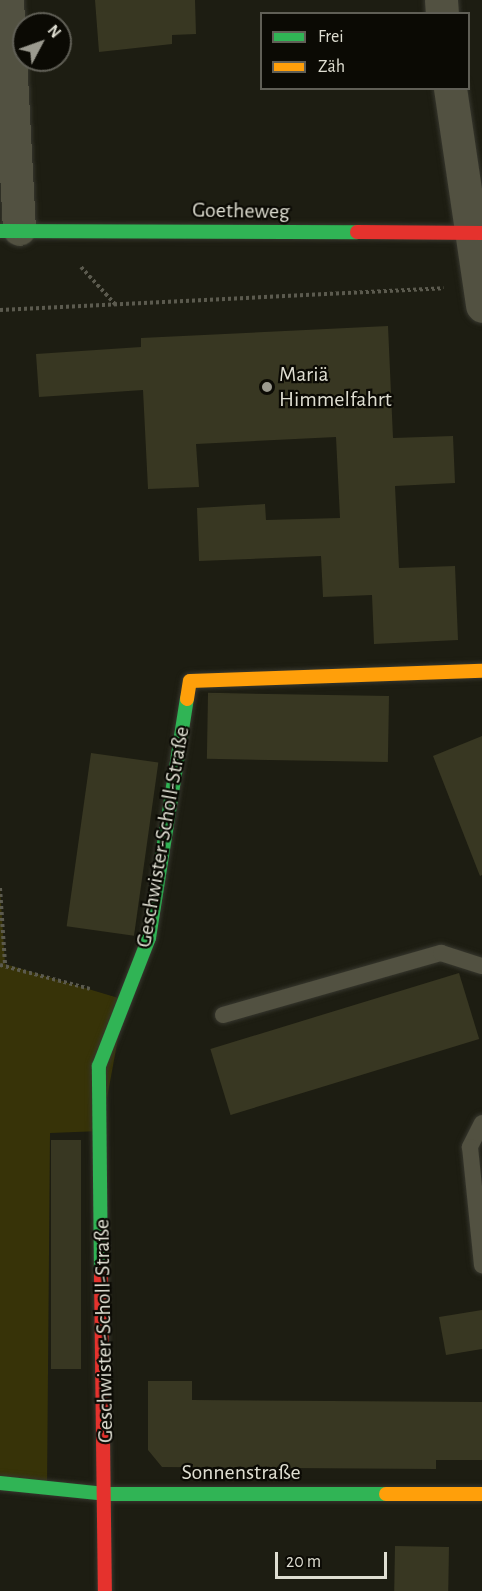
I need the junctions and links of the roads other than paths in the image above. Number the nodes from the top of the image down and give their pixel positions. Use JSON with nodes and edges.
{"nodes":[{"id":1,"x":8,"y":0,"type":"edge"},
{"id":2,"x":450,"y":90,"type":"edge"},
{"id":3,"x":9,"y":230,"type":"edge"},
{"id":4,"x":477,"y":234,"type":"edge"},
{"id":5,"x":481,"y":296,"type":"edge"},
{"id":6,"x":482,"y":670,"type":"edge"},
{"id":7,"x":482,"y":966,"type":"edge"},
{"id":8,"x":223,"y":1015,"type":"dead end"},
{"id":9,"x":482,"y":1123,"type":"edge"},
{"id":10,"x":482,"y":1265,"type":"edge"},
{"id":11,"x":0,"y":1483,"type":"edge"},
{"id":12,"x":107,"y":1494,"type":"junction"},
{"id":13,"x":482,"y":1494,"type":"edge"},
{"id":14,"x":105,"y":1591,"type":"edge"}],
"edges":[{"from":1,"to":3,"type":"street"},
{"from":2,"to":4,"type":"street"},
{"from":3,"to":4,"type":"street","name":"Goetheweg"},
{"from":4,"to":5,"type":"street"},
{"from":6,"to":12,"type":"street","name":"Geschwister-Scholl-Straße"},
{"from":7,"to":8,"type":"lane"},
{"from":9,"to":10,"type":"lane"},
{"from":11,"to":12,"type":"street","name":"Sonnenstraße"},
{"from":12,"to":13,"type":"street","name":"Sonnenstraße"},
{"from":12,"to":14,"type":"street","name":"Geschwister-Scholl-Straße"}]}
